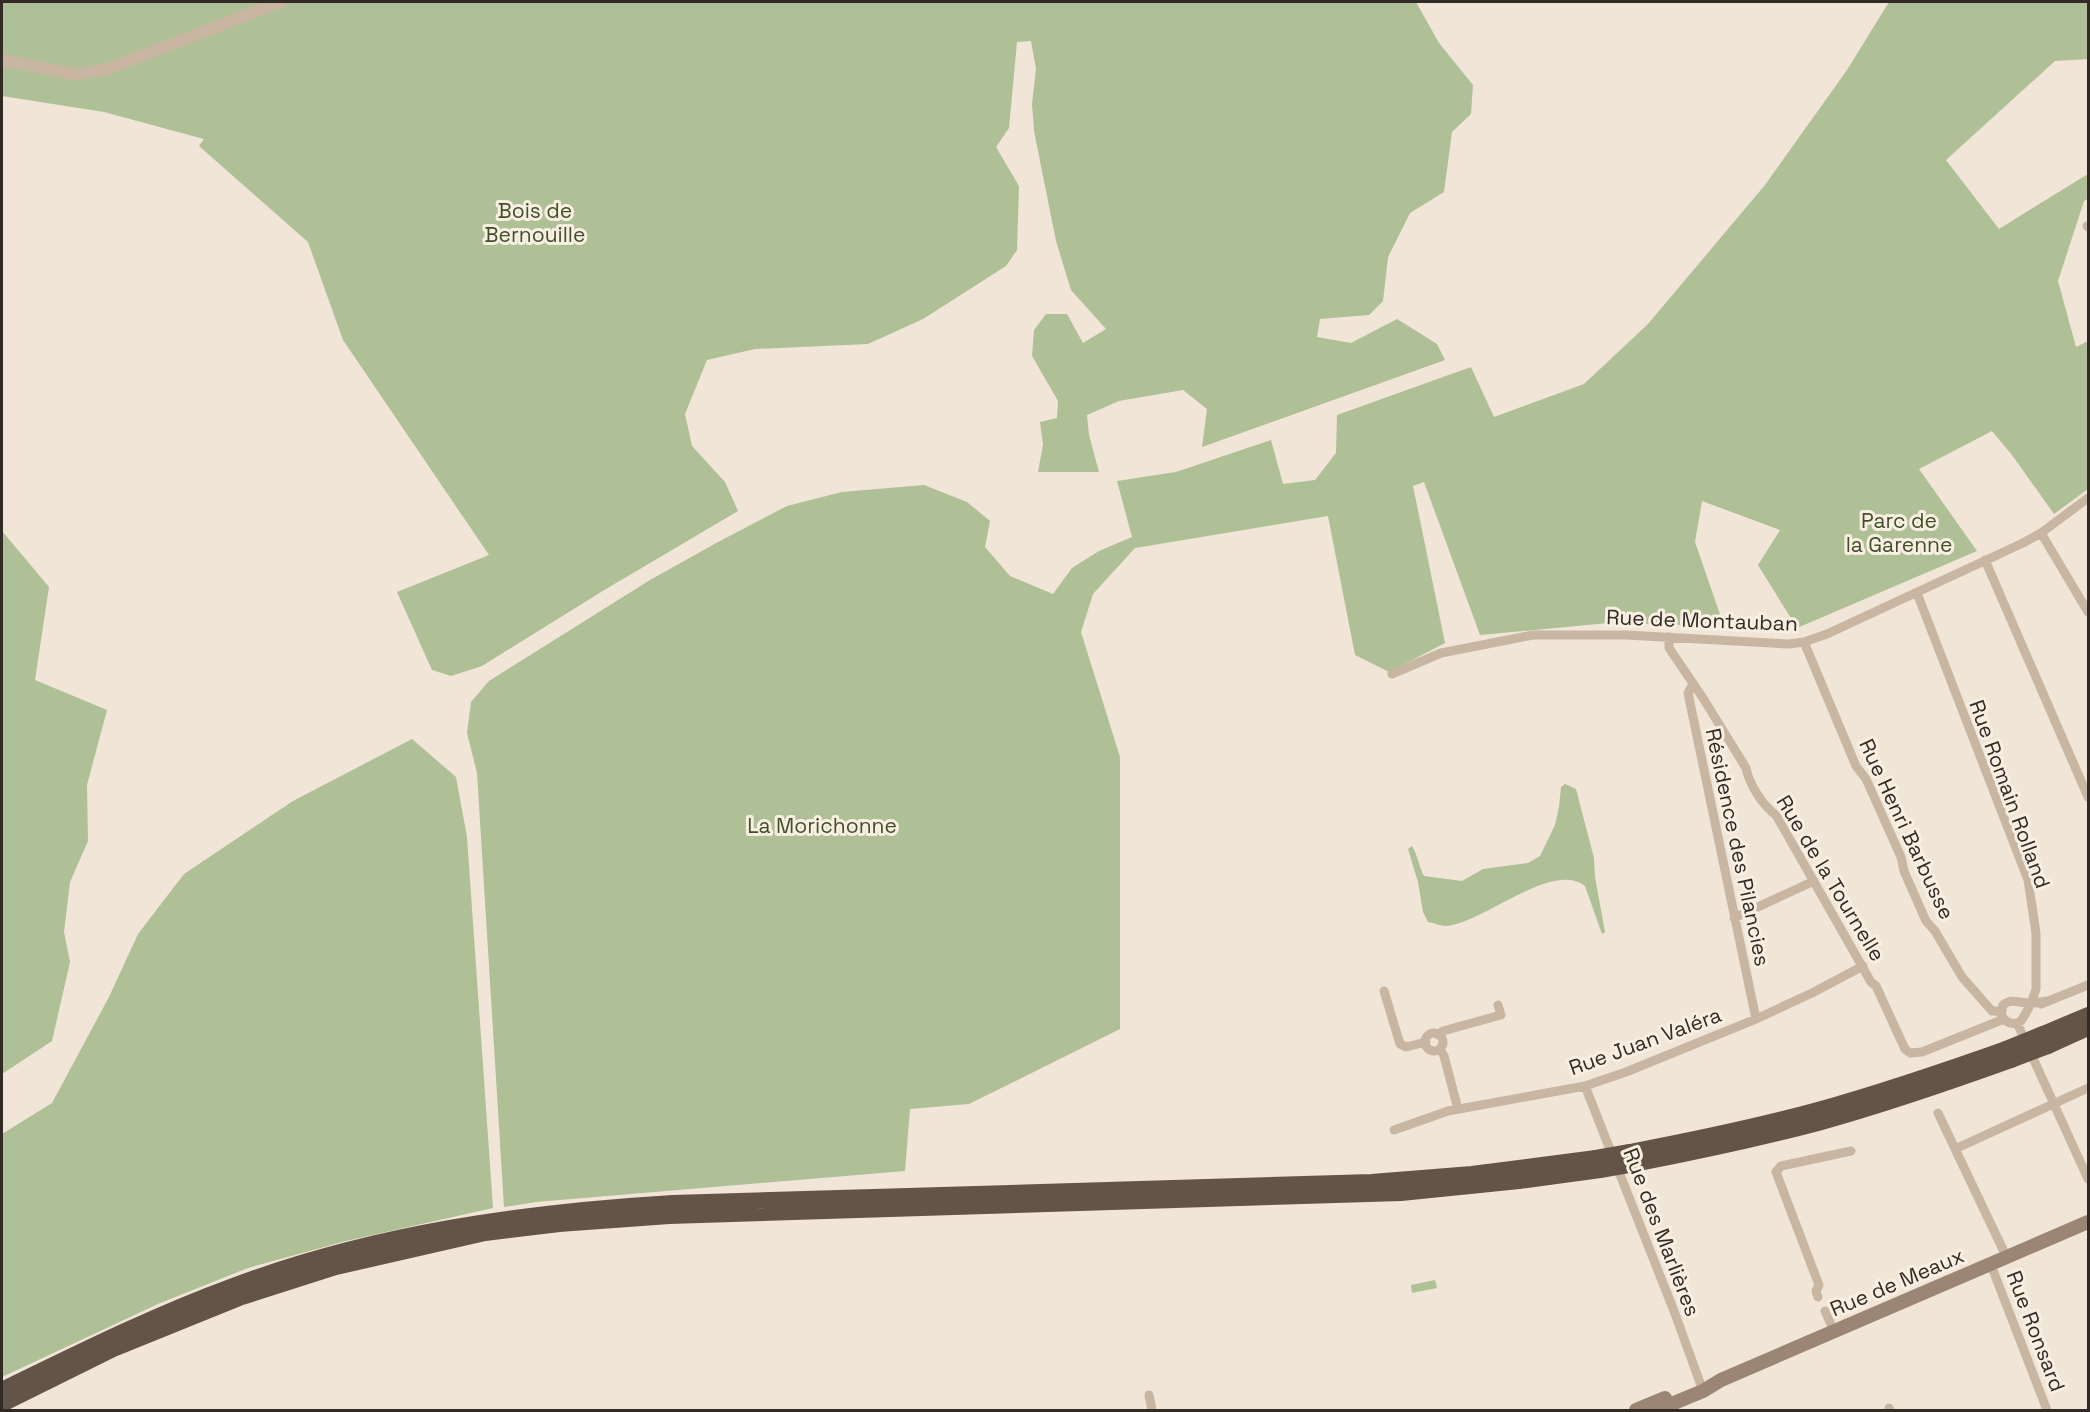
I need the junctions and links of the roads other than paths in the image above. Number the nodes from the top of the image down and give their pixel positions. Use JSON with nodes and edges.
{"nodes":[{"id":1,"x":280,"y":2,"type":"edge"},
{"id":2,"x":2,"y":60,"type":"edge"},
{"id":3,"x":2088,"y":498,"type":"edge"},
{"id":4,"x":2041,"y":533,"type":"junction"},
{"id":5,"x":1985,"y":561,"type":"junction"},
{"id":6,"x":1917,"y":592,"type":"junction"},
{"id":7,"x":2088,"y":612,"type":"edge"},
{"id":8,"x":1669,"y":637,"type":"junction"},
{"id":9,"x":1804,"y":642,"type":"junction"},
{"id":10,"x":1392,"y":674,"type":"dead end"},
{"id":11,"x":1693,"y":684,"type":"junction"},
{"id":12,"x":2088,"y":797,"type":"edge"},
{"id":13,"x":1814,"y":881,"type":"junction"},
{"id":14,"x":1734,"y":918,"type":"junction"},
{"id":15,"x":1863,"y":966,"type":"junction"},
{"id":16,"x":2088,"y":985,"type":"edge"},
{"id":17,"x":2036,"y":989,"type":"junction"},
{"id":18,"x":1384,"y":991,"type":"dead end"},
{"id":19,"x":2049,"y":1000,"type":"junction"},
{"id":20,"x":1498,"y":1005,"type":"dead end"},
{"id":21,"x":2025,"y":1006,"type":"junction"},
{"id":22,"x":2002,"y":1015,"type":"junction"},
{"id":23,"x":2088,"y":1015,"type":"edge"},
{"id":24,"x":1756,"y":1019,"type":"junction"},
{"id":25,"x":2017,"y":1023,"type":"junction"},
{"id":26,"x":2088,"y":1028,"type":"edge"},
{"id":27,"x":1438,"y":1035,"type":"junction"},
{"id":28,"x":2045,"y":1040,"type":"junction"},
{"id":29,"x":1426,"y":1042,"type":"junction"},
{"id":30,"x":1440,"y":1049,"type":"junction"},
{"id":31,"x":1585,"y":1086,"type":"junction"},
{"id":32,"x":2088,"y":1088,"type":"edge"},
{"id":33,"x":2054,"y":1104,"type":"junction"},
{"id":34,"x":1458,"y":1109,"type":"junction"},
{"id":35,"x":1938,"y":1113,"type":"dead end"},
{"id":36,"x":1394,"y":1130,"type":"dead end"},
{"id":37,"x":1955,"y":1149,"type":"junction"},
{"id":38,"x":1851,"y":1150,"type":"dead end"},
{"id":39,"x":2088,"y":1179,"type":"edge"},
{"id":40,"x":2088,"y":1222,"type":"edge"},
{"id":41,"x":485,"y":1227,"type":"junction"},
{"id":42,"x":2007,"y":1258,"type":"junction"},
{"id":43,"x":1991,"y":1265,"type":"junction"},
{"id":44,"x":1818,"y":1296,"type":"dead end"},
{"id":45,"x":1825,"y":1311,"type":"dead end"},
{"id":46,"x":1834,"y":1331,"type":"junction"},
{"id":47,"x":1701,"y":1387,"type":"junction"},
{"id":48,"x":2,"y":1390,"type":"edge"},
{"id":49,"x":1149,"y":1395,"type":"dead end"},
{"id":50,"x":2,"y":1404,"type":"edge"},
{"id":51,"x":1152,"y":1410,"type":"edge"},
{"id":52,"x":1636,"y":1410,"type":"edge"},
{"id":53,"x":1657,"y":1410,"type":"edge"},
{"id":54,"x":2047,"y":1410,"type":"edge"}],
"edges":[{"from":1,"to":2,"type":"street"},
{"from":3,"to":4,"type":"street","name":"Rue de Montauban"},
{"from":4,"to":5,"type":"street","name":"Rue de Montauban"},
{"from":4,"to":7,"type":"street"},
{"from":5,"to":6,"type":"street","name":"Rue de Montauban"},
{"from":5,"to":12,"type":"street"},
{"from":6,"to":9,"type":"street","name":"Rue de Montauban"},
{"from":6,"to":17,"type":"street","name":"Rue Romain Rolland"},
{"from":8,"to":9,"type":"street","name":"Rue de Montauban"},
{"from":8,"to":10,"type":"street","name":"Rue de Montauban"},
{"from":8,"to":11,"type":"street","name":"Rue de la Tournelle"},
{"from":9,"to":22,"type":"street","name":"Rue Henri Barbusse"},
{"from":11,"to":13,"type":"street","name":"Rue de la Tournelle"},
{"from":11,"to":14,"type":"street","name":"Résidence des Pilancies"},
{"from":13,"to":14,"type":"street"},
{"from":13,"to":15,"type":"street","name":"Rue de la Tournelle"},
{"from":14,"to":24,"type":"street","name":"Résidence des Pilancies"},
{"from":15,"to":22,"type":"street","name":"Rue de la Tournelle"},
{"from":15,"to":24,"type":"street","name":"Rue Juan Valéra"},
{"from":16,"to":19,"type":"street"},
{"from":17,"to":19,"type":"street"},
{"from":17,"to":21,"type":"street","name":"Rue Romain Rolland"},
{"from":18,"to":29,"type":"street"},
{"from":19,"to":21,"type":"street"},
{"from":20,"to":27,"type":"street"},
{"from":21,"to":22,"type":"street"},
{"from":21,"to":25,"type":"street"},
{"from":22,"to":25,"type":"street"},
{"from":23,"to":28,"type":"highway"},
{"from":24,"to":31,"type":"street","name":"Rue Juan Valéra"},
{"from":25,"to":33,"type":"street"},
{"from":26,"to":28,"type":"highway"},
{"from":27,"to":29,"type":"street"},
{"from":27,"to":30,"type":"street"},
{"from":28,"to":41,"type":"highway","bridge":true},
{"from":29,"to":30,"type":"street"},
{"from":30,"to":34,"type":"street"},
{"from":31,"to":34,"type":"street","name":"Rue Juan Valéra"},
{"from":31,"to":47,"type":"street","name":"Rue des Marlières"},
{"from":32,"to":33,"type":"street"},
{"from":33,"to":37,"type":"street"},
{"from":33,"to":39,"type":"street"},
{"from":34,"to":36,"type":"street","name":"Rue Juan Valéra"},
{"from":35,"to":37,"type":"street"},
{"from":37,"to":42,"type":"street"},
{"from":38,"to":44,"type":"street"},
{"from":40,"to":42,"type":"main road","name":"Rue de Meaux"},
{"from":41,"to":48,"type":"highway"},
{"from":41,"to":50,"type":"highway"},
{"from":42,"to":43,"type":"main road","name":"Rue de Meaux"},
{"from":43,"to":46,"type":"main road","name":"Rue de Meaux"},
{"from":43,"to":54,"type":"street","name":"Rue Ronsard"},
{"from":45,"to":46,"type":"street"},
{"from":46,"to":47,"type":"main road","name":"Rue de Meaux"},
{"from":47,"to":52,"type":"main road","name":"Rue de Meaux"},
{"from":47,"to":53,"type":"main road","name":"Rue de Meaux"},
{"from":49,"to":51,"type":"street"}]}
